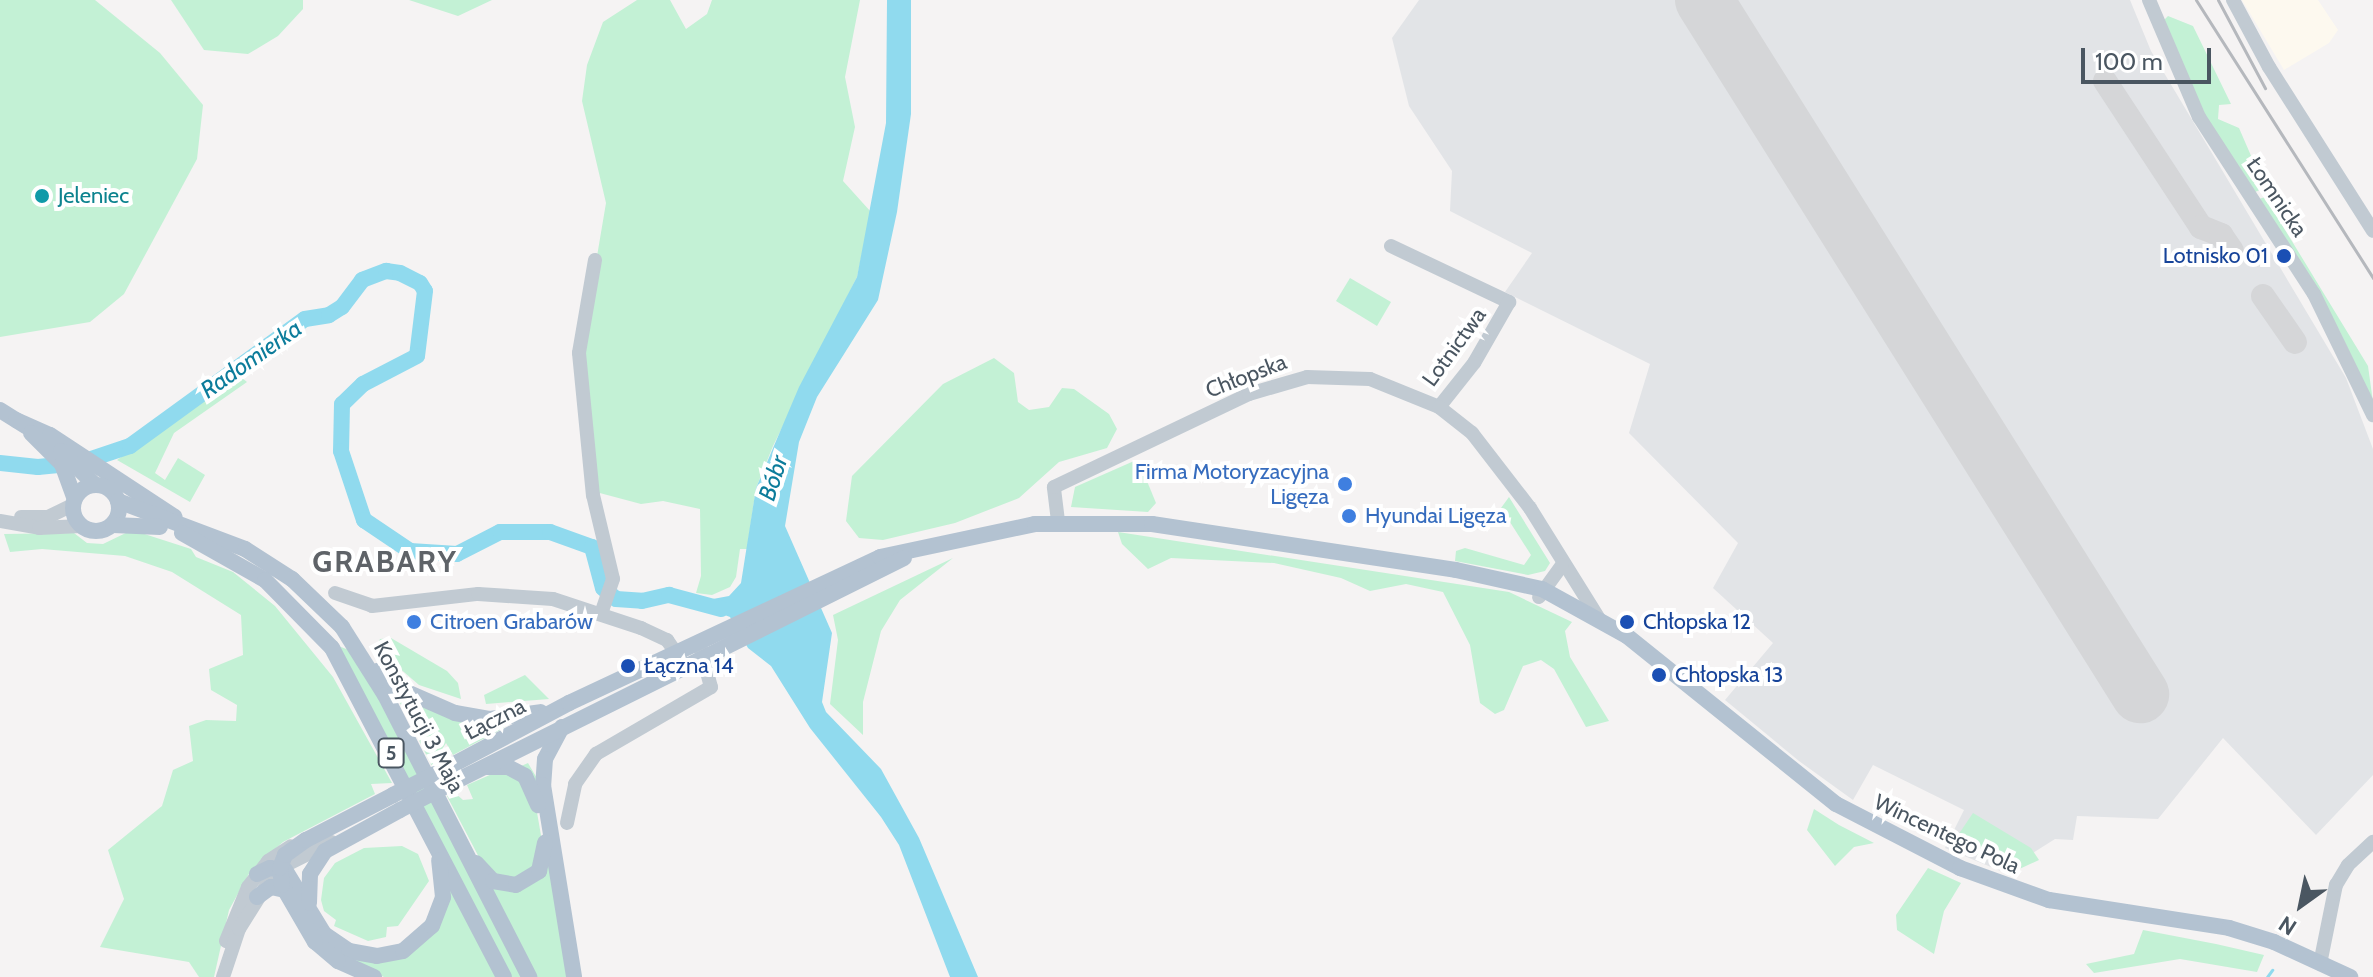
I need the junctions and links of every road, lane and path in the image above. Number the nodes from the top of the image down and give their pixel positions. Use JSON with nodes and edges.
{"nodes":[{"id":1,"x":2149,"y":0,"type":"edge"},
{"id":2,"x":2233,"y":0,"type":"edge"},
{"id":3,"x":2373,"y":231,"type":"edge"},
{"id":4,"x":1391,"y":246,"type":"dead end"},
{"id":5,"x":595,"y":260,"type":"dead end"},
{"id":6,"x":1439,"y":407,"type":"junction"},
{"id":7,"x":0,"y":410,"type":"edge"},
{"id":8,"x":2373,"y":415,"type":"edge"},
{"id":9,"x":16,"y":420,"type":"junction"},
{"id":10,"x":88,"y":478,"type":"junction"},
{"id":11,"x":118,"y":501,"type":"junction"},
{"id":12,"x":74,"y":502,"type":"junction"},
{"id":13,"x":0,"y":511,"type":"edge"},
{"id":14,"x":0,"y":521,"type":"edge"},
{"id":15,"x":1058,"y":521,"type":"junction"},
{"id":16,"x":113,"y":525,"type":"junction"},
{"id":17,"x":81,"y":526,"type":"junction"},
{"id":18,"x":194,"y":527,"type":"junction"},
{"id":19,"x":1562,"y":565,"type":"junction"},
{"id":20,"x":335,"y":593,"type":"dead end"},
{"id":21,"x":1540,"y":593,"type":"junction"},
{"id":22,"x":601,"y":613,"type":"junction"},
{"id":23,"x":1599,"y":619,"type":"junction"},
{"id":24,"x":733,"y":633,"type":"joint"},
{"id":25,"x":701,"y":649,"type":"junction"},
{"id":26,"x":364,"y":658,"type":"junction"},
{"id":27,"x":680,"y":659,"type":"junction"},
{"id":28,"x":569,"y":703,"type":"junction"},
{"id":29,"x":562,"y":727,"type":"junction"},
{"id":30,"x":492,"y":745,"type":"junction"},
{"id":31,"x":515,"y":750,"type":"junction"},
{"id":32,"x":481,"y":768,"type":"junction"},
{"id":33,"x":447,"y":777,"type":"junction"},
{"id":34,"x":543,"y":785,"type":"junction"},
{"id":35,"x":396,"y":802,"type":"junction"},
{"id":36,"x":567,"y":823,"type":"dead end"},
{"id":37,"x":347,"y":836,"type":"junction"},
{"id":38,"x":434,"y":838,"type":"junction"},
{"id":39,"x":306,"y":840,"type":"junction"},
{"id":40,"x":2373,"y":842,"type":"edge"},
{"id":41,"x":464,"y":850,"type":"junction"},
{"id":42,"x":280,"y":868,"type":"junction"},
{"id":43,"x":257,"y":874,"type":"junction"},
{"id":44,"x":285,"y":890,"type":"junction"},
{"id":45,"x":257,"y":897,"type":"junction"},
{"id":46,"x":310,"y":910,"type":"junction"},
{"id":47,"x":2329,"y":970,"type":"edge"},
{"id":48,"x":222,"y":977,"type":"edge"},
{"id":49,"x":374,"y":977,"type":"edge"},
{"id":50,"x":504,"y":977,"type":"edge"},
{"id":51,"x":529,"y":977,"type":"edge"},
{"id":52,"x":574,"y":977,"type":"edge"},
{"id":53,"x":2350,"y":977,"type":"edge"}],
"edges":[{"from":1,"to":8,"type":"street","name":"Łomnicka"},
{"from":2,"to":3,"type":"street"},
{"from":4,"to":6,"type":"street","name":"Lotnictwa"},
{"from":5,"to":22,"type":"street"},
{"from":6,"to":15,"type":"street","name":"Chłopska"},
{"from":6,"to":19,"type":"street","name":"Chłopska"},
{"from":7,"to":9,"type":"main road"},
{"from":9,"to":10,"type":"main road"},
{"from":9,"to":10,"type":"main road"},
{"from":10,"to":11,"type":"main road","number":"5"},
{"from":10,"to":12,"type":"main road"},
{"from":10,"to":18,"type":"main road"},
{"from":11,"to":16,"type":"main road"},
{"from":11,"to":18,"type":"main road","name":"Konstytucji 3 Maja","number":"5"},
{"from":12,"to":13,"type":"street"},
{"from":12,"to":17,"type":"main road"},
{"from":14,"to":17,"type":"street","number":"5"},
{"from":15,"to":21,"type":"main road","name":"Wincentego Pola"},
{"from":15,"to":24,"type":"main road","name":"Wincentego Pola"},
{"from":16,"to":17,"type":"main road","number":"5"},
{"from":16,"to":38,"type":"main road","name":"Konstytucji 3 Maja","number":"5"},
{"from":18,"to":26,"type":"main road","name":"Konstytucji 3 Maja","number":"5"},
{"from":19,"to":21,"type":"street"},
{"from":19,"to":23,"type":"street","name":"Chłopska"},
{"from":20,"to":22,"type":"street"},
{"from":21,"to":23,"type":"main road","name":"Wincentego Pola"},
{"from":22,"to":27,"type":"street"},
{"from":23,"to":47,"type":"main road","name":"Wincentego Pola"},
{"from":24,"to":25,"type":"main road","name":"Łączna"},
{"from":25,"to":27,"type":"main road","name":"Łączna"},
{"from":25,"to":36,"type":"street"},
{"from":26,"to":28,"type":"main road"},
{"from":26,"to":41,"type":"main road","name":"Konstytucji 3 Maja","number":"5"},
{"from":27,"to":28,"type":"main road","name":"Łączna"},
{"from":27,"to":29,"type":"main road","name":"Łączna"},
{"from":28,"to":30,"type":"main road","name":"Łączna"},
{"from":29,"to":31,"type":"main road","name":"Łączna"},
{"from":29,"to":34,"type":"main road"},
{"from":30,"to":31,"type":"main road"},
{"from":30,"to":33,"type":"main road","name":"Łączna"},
{"from":31,"to":32,"type":"main road","name":"Łączna"},
{"from":31,"to":34,"type":"main road"},
{"from":32,"to":33,"type":"main road","name":"Łączna"},
{"from":32,"to":41,"type":"main road"},
{"from":33,"to":35,"type":"main road","name":"Łączna","bridge":true},
{"from":34,"to":52,"type":"main road"},
{"from":35,"to":37,"type":"main road","name":"Łączna"},
{"from":35,"to":39,"type":"main road","name":"Łączna"},
{"from":37,"to":42,"type":"street","name":"Łączna"},
{"from":37,"to":46,"type":"main road"},
{"from":38,"to":46,"type":"main road"},
{"from":38,"to":50,"type":"main road","name":"Konstytucji 3 Maja","number":"5"},
{"from":39,"to":42,"type":"main road"},
{"from":39,"to":43,"type":"street","name":"Łączna"},
{"from":40,"to":47,"type":"street"},
{"from":41,"to":51,"type":"main road","name":"Konstytucji 3 Maja","number":"5"},
{"from":42,"to":43,"type":"main road"},
{"from":42,"to":44,"type":"main road"},
{"from":42,"to":45,"type":"street","name":"Łączna"},
{"from":42,"to":46,"type":"main road"},
{"from":43,"to":48,"type":"street","name":"Łączna"},
{"from":44,"to":45,"type":"main road"},
{"from":44,"to":49,"type":"main road"},
{"from":45,"to":48,"type":"street","name":"Łączna"},
{"from":47,"to":53,"type":"main road","name":"Wincentego Pola"}]}
